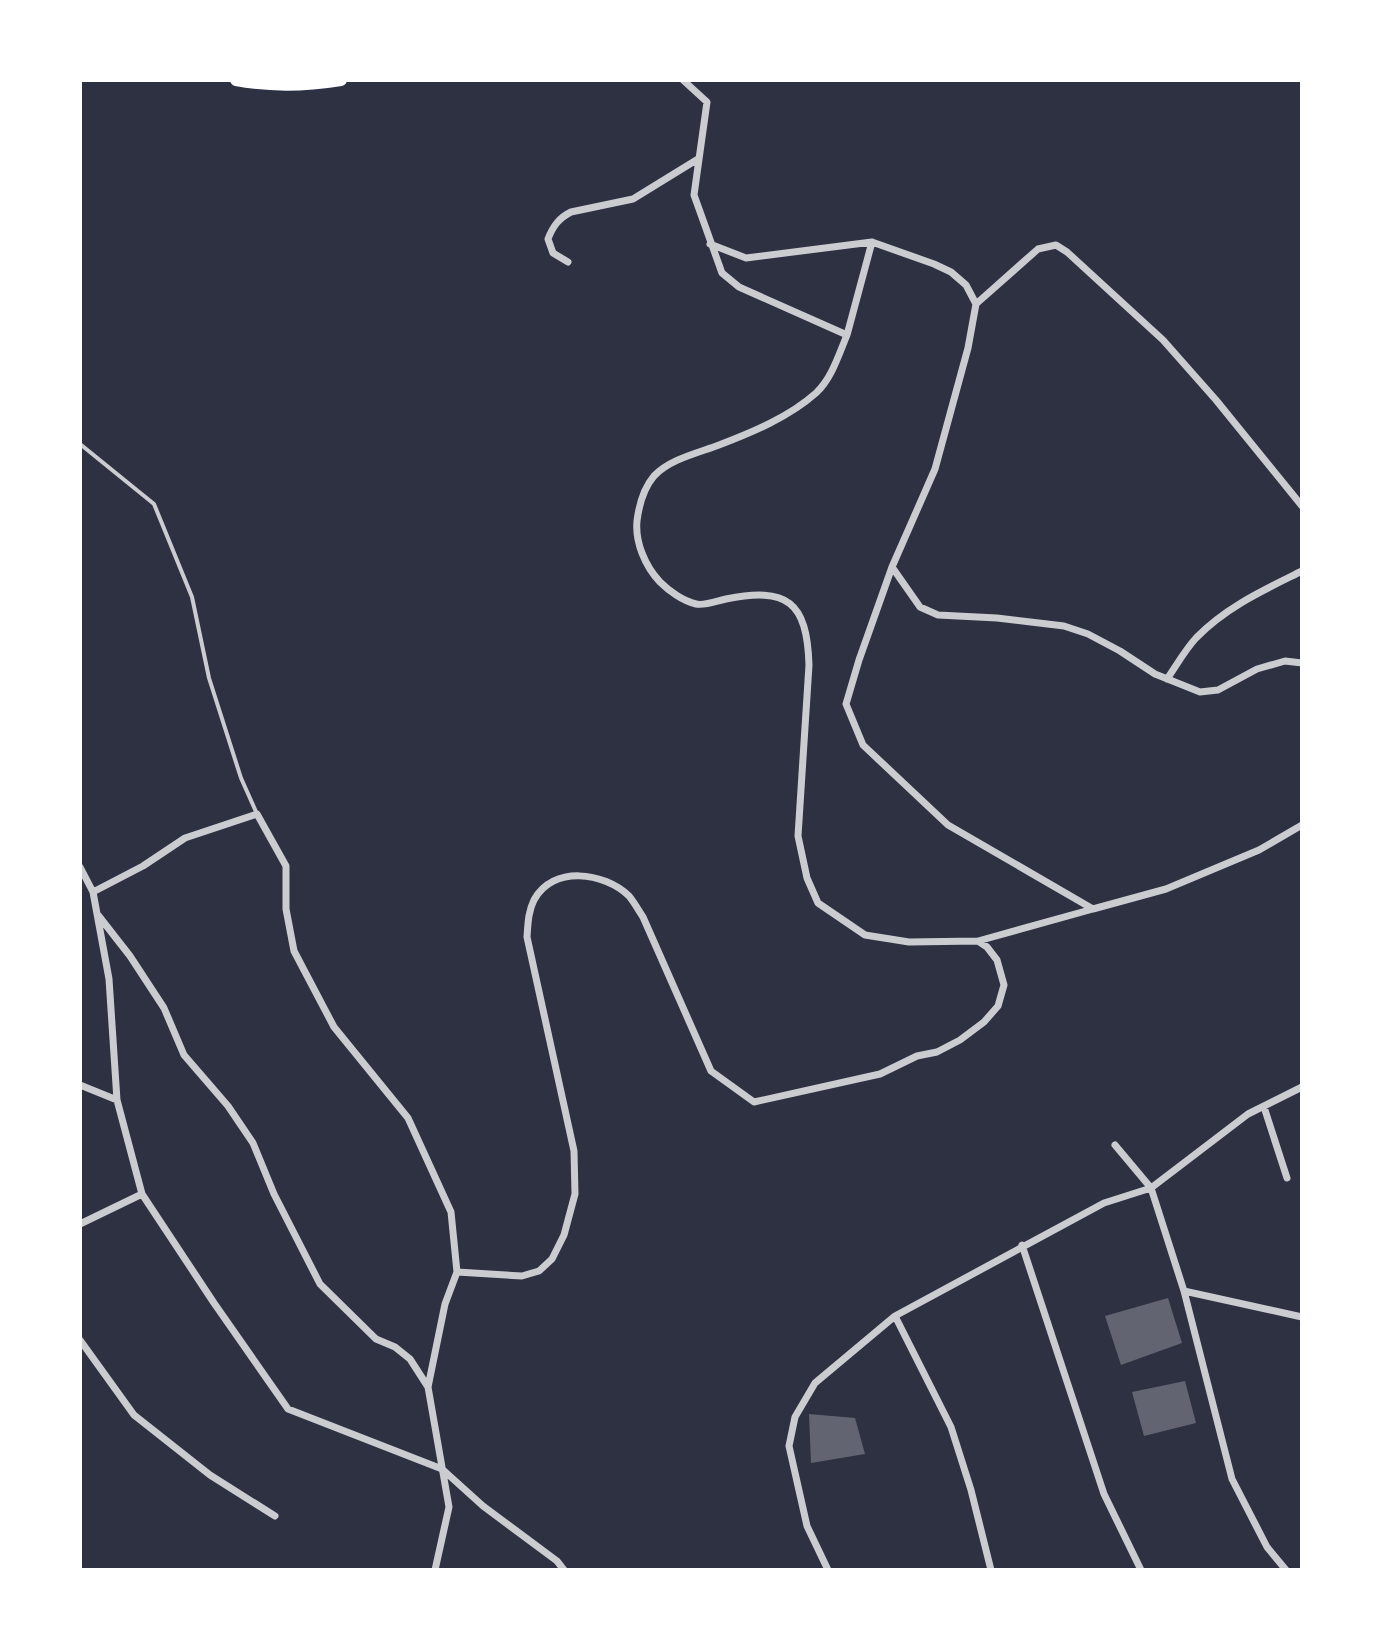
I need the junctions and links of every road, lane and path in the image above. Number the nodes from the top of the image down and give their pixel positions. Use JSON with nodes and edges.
{"nodes":[{"id":1,"x":236,"y":80,"type":"edge"},
{"id":2,"x":341,"y":80,"type":"edge"},
{"id":3,"x":683,"y":80,"type":"edge"},
{"id":4,"x":698,"y":159,"type":"junction"},
{"id":5,"x":872,"y":242,"type":"junction"},
{"id":6,"x":710,"y":244,"type":"junction"},
{"id":7,"x":568,"y":262,"type":"dead end"},
{"id":8,"x":976,"y":304,"type":"junction"},
{"id":9,"x":847,"y":335,"type":"junction"},
{"id":10,"x":80,"y":444,"type":"edge"},
{"id":11,"x":1302,"y":506,"type":"edge"},
{"id":12,"x":892,"y":567,"type":"junction"},
{"id":13,"x":1302,"y":571,"type":"edge"},
{"id":14,"x":1302,"y":663,"type":"edge"},
{"id":15,"x":1167,"y":679,"type":"junction"},
{"id":16,"x":257,"y":814,"type":"junction"},
{"id":17,"x":1302,"y":825,"type":"edge"},
{"id":18,"x":80,"y":867,"type":"edge"},
{"id":19,"x":93,"y":892,"type":"junction"},
{"id":20,"x":1093,"y":909,"type":"junction"},
{"id":21,"x":97,"y":913,"type":"junction"},
{"id":22,"x":978,"y":941,"type":"junction"},
{"id":23,"x":80,"y":1085,"type":"edge"},
{"id":24,"x":1302,"y":1087,"type":"edge"},
{"id":25,"x":117,"y":1100,"type":"junction"},
{"id":26,"x":1264,"y":1107,"type":"junction"},
{"id":27,"x":1115,"y":1145,"type":"dead end"},
{"id":28,"x":1287,"y":1178,"type":"dead end"},
{"id":29,"x":1151,"y":1188,"type":"junction"},
{"id":30,"x":142,"y":1194,"type":"junction"},
{"id":31,"x":80,"y":1224,"type":"edge"},
{"id":32,"x":1022,"y":1245,"type":"junction"},
{"id":33,"x":457,"y":1272,"type":"junction"},
{"id":34,"x":1184,"y":1291,"type":"junction"},
{"id":35,"x":895,"y":1316,"type":"junction"},
{"id":36,"x":1302,"y":1317,"type":"edge"},
{"id":37,"x":80,"y":1340,"type":"edge"},
{"id":38,"x":428,"y":1387,"type":"junction"},
{"id":39,"x":442,"y":1469,"type":"junction"},
{"id":40,"x":275,"y":1516,"type":"dead end"},
{"id":41,"x":435,"y":1570,"type":"edge"},
{"id":42,"x":564,"y":1570,"type":"edge"},
{"id":43,"x":828,"y":1570,"type":"edge"},
{"id":44,"x":991,"y":1570,"type":"edge"},
{"id":45,"x":1141,"y":1570,"type":"edge"},
{"id":46,"x":1286,"y":1570,"type":"edge"}],
"edges":[{"from":1,"to":2,"type":"main road"},
{"from":3,"to":4,"type":"street"},
{"from":4,"to":6,"type":"street"},
{"from":4,"to":7,"type":"street"},
{"from":5,"to":6,"type":"street"},
{"from":5,"to":8,"type":"street"},
{"from":5,"to":9,"type":"street"},
{"from":6,"to":9,"type":"street"},
{"from":8,"to":11,"type":"street"},
{"from":8,"to":12,"type":"street"},
{"from":9,"to":22,"type":"street"},
{"from":10,"to":16,"type":"lane"},
{"from":12,"to":15,"type":"street"},
{"from":12,"to":20,"type":"street"},
{"from":13,"to":15,"type":"street"},
{"from":14,"to":15,"type":"street"},
{"from":16,"to":19,"type":"street"},
{"from":16,"to":33,"type":"street"},
{"from":17,"to":20,"type":"street"},
{"from":18,"to":19,"type":"street"},
{"from":19,"to":21,"type":"street"},
{"from":20,"to":22,"type":"street"},
{"from":21,"to":25,"type":"street"},
{"from":21,"to":38,"type":"street"},
{"from":22,"to":33,"type":"street"},
{"from":23,"to":25,"type":"street"},
{"from":24,"to":26,"type":"street"},
{"from":25,"to":30,"type":"street"},
{"from":26,"to":28,"type":"street"},
{"from":26,"to":29,"type":"street"},
{"from":27,"to":29,"type":"street"},
{"from":29,"to":32,"type":"street"},
{"from":29,"to":34,"type":"street"},
{"from":30,"to":31,"type":"street"},
{"from":30,"to":39,"type":"street"},
{"from":32,"to":35,"type":"street"},
{"from":32,"to":45,"type":"street"},
{"from":33,"to":38,"type":"street"},
{"from":34,"to":36,"type":"street"},
{"from":34,"to":46,"type":"street"},
{"from":35,"to":43,"type":"street"},
{"from":35,"to":44,"type":"street"},
{"from":37,"to":40,"type":"street"},
{"from":38,"to":39,"type":"street"},
{"from":39,"to":41,"type":"street"},
{"from":39,"to":42,"type":"street"}]}
